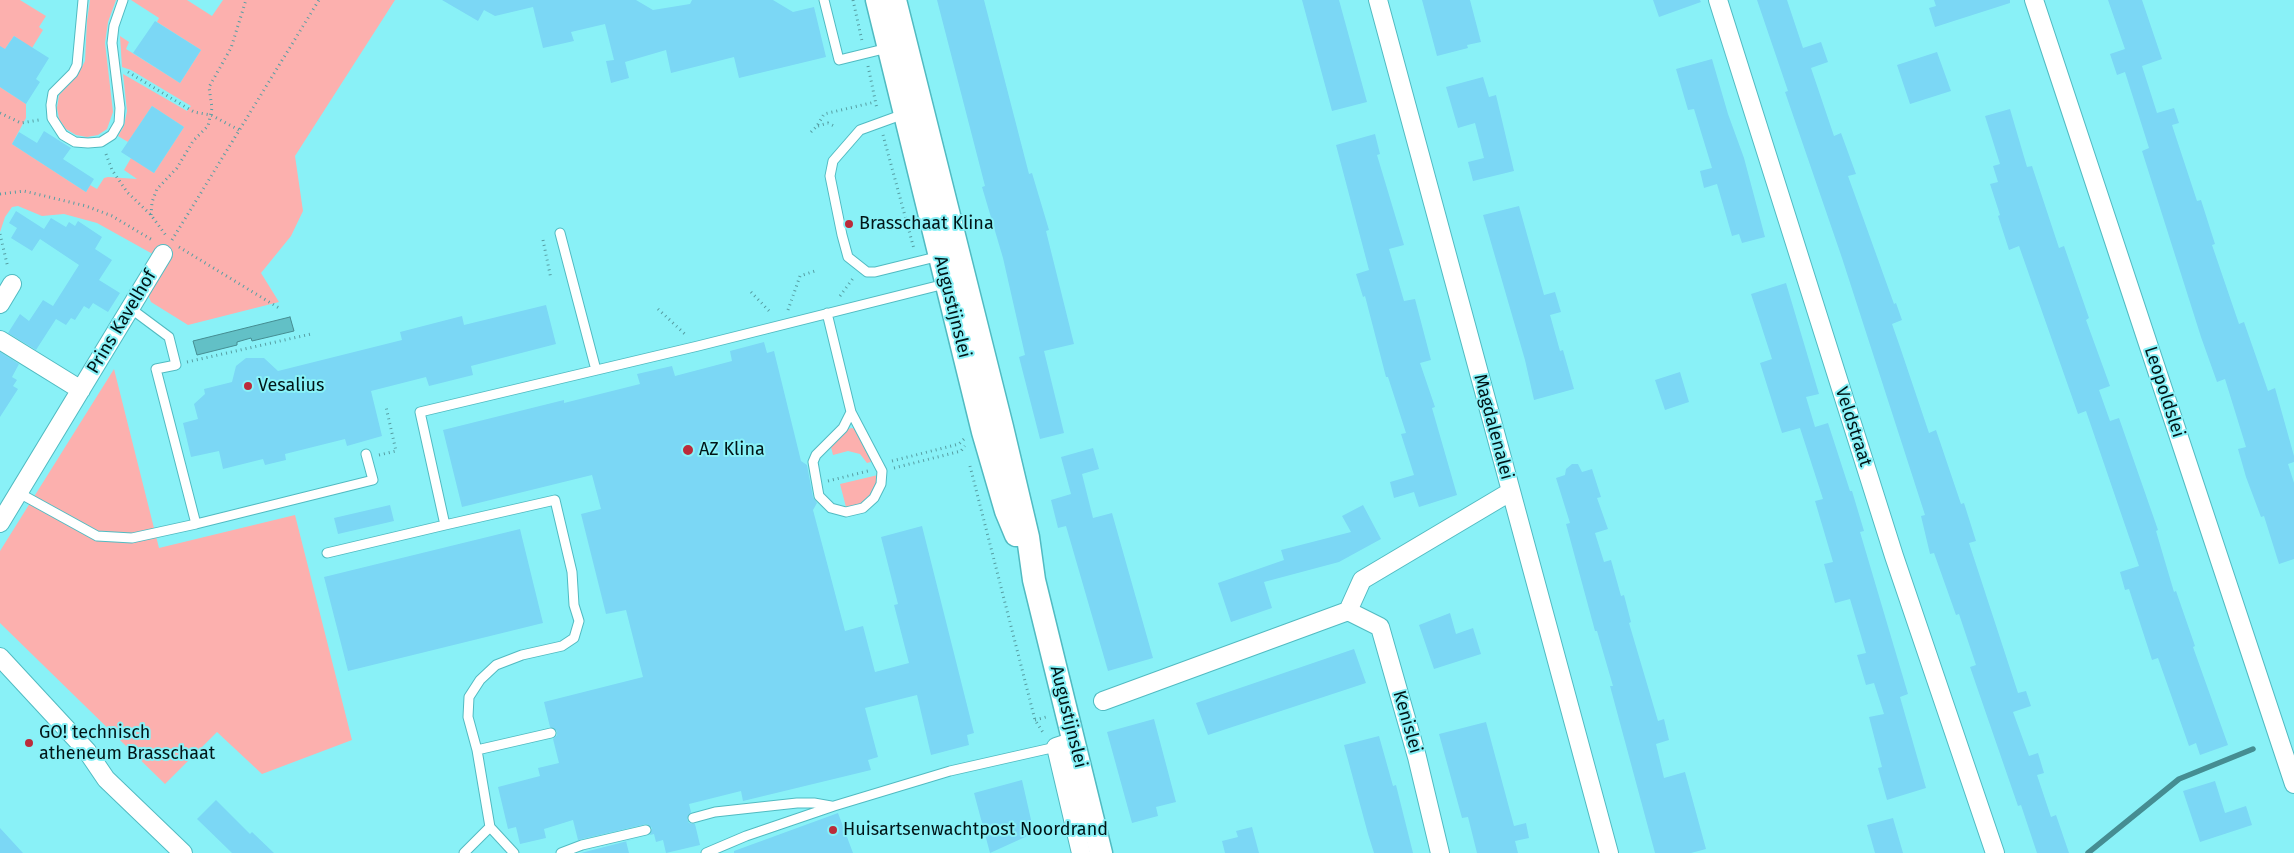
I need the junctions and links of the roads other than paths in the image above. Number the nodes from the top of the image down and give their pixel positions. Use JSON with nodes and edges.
{"nodes":[{"id":1,"x":83,"y":0,"type":"edge"},
{"id":2,"x":123,"y":0,"type":"edge"},
{"id":3,"x":824,"y":0,"type":"edge"},
{"id":4,"x":877,"y":0,"type":"edge"},
{"id":5,"x":895,"y":0,"type":"edge"},
{"id":6,"x":1378,"y":0,"type":"edge"},
{"id":7,"x":1718,"y":0,"type":"edge"},
{"id":8,"x":2034,"y":0,"type":"edge"},
{"id":9,"x":888,"y":48,"type":"junction"},
{"id":10,"x":912,"y":106,"type":"junction"},
{"id":11,"x":560,"y":233,"type":"dead end"},
{"id":12,"x":164,"y":247,"type":"road end"},
{"id":13,"x":939,"y":256,"type":"junction"},
{"id":14,"x":12,"y":284,"type":"road end"},
{"id":15,"x":952,"y":286,"type":"junction"},
{"id":16,"x":0,"y":304,"type":"edge"},
{"id":17,"x":130,"y":308,"type":"junction"},
{"id":18,"x":827,"y":314,"type":"junction"},
{"id":19,"x":0,"y":340,"type":"edge"},
{"id":20,"x":596,"y":370,"type":"junction"},
{"id":21,"x":81,"y":390,"type":"junction"},
{"id":22,"x":851,"y":412,"type":"junction"},
{"id":23,"x":1000,"y":416,"type":"junction"},
{"id":24,"x":366,"y":456,"type":"road end"},
{"id":25,"x":1510,"y":492,"type":"junction"},
{"id":26,"x":19,"y":493,"type":"junction"},
{"id":27,"x":0,"y":523,"type":"edge"},
{"id":28,"x":196,"y":524,"type":"junction"},
{"id":29,"x":445,"y":525,"type":"junction"},
{"id":30,"x":328,"y":553,"type":"dead end"},
{"id":31,"x":1034,"y":580,"type":"junction"},
{"id":32,"x":1348,"y":611,"type":"junction"},
{"id":33,"x":0,"y":657,"type":"edge"},
{"id":34,"x":1103,"y":701,"type":"dead end"},
{"id":35,"x":551,"y":733,"type":"dead end"},
{"id":36,"x":1065,"y":744,"type":"junction"},
{"id":37,"x":477,"y":750,"type":"junction"},
{"id":38,"x":2294,"y":784,"type":"edge"},
{"id":39,"x":834,"y":806,"type":"junction"},
{"id":40,"x":693,"y":818,"type":"dead end"},
{"id":41,"x":490,"y":826,"type":"junction"},
{"id":42,"x":646,"y":830,"type":"dead end"},
{"id":43,"x":183,"y":853,"type":"edge"},
{"id":44,"x":464,"y":853,"type":"edge"},
{"id":45,"x":514,"y":853,"type":"edge"},
{"id":46,"x":561,"y":853,"type":"edge"},
{"id":47,"x":706,"y":853,"type":"edge"},
{"id":48,"x":1082,"y":853,"type":"edge"},
{"id":49,"x":1101,"y":853,"type":"edge"},
{"id":50,"x":1440,"y":853,"type":"edge"},
{"id":51,"x":1609,"y":853,"type":"edge"},
{"id":52,"x":1995,"y":853,"type":"edge"}],
"edges":[{"from":1,"to":2,"type":"lane"},
{"from":3,"to":9,"type":"lane"},
{"from":4,"to":9,"type":"street","name":"Augustijnslei"},
{"from":5,"to":10,"type":"street","name":"Augustijnslei"},
{"from":6,"to":25,"type":"street","name":"Magdalenalei"},
{"from":7,"to":52,"type":"street","name":"Veldstraat"},
{"from":8,"to":38,"type":"street","name":"Leopoldslei"},
{"from":9,"to":10,"type":"street","name":"Augustijnslei"},
{"from":10,"to":13,"type":"street","name":"Augustijnslei"},
{"from":10,"to":13,"type":"lane"},
{"from":10,"to":23,"type":"street","name":"Augustijnslei"},
{"from":11,"to":20,"type":"lane"},
{"from":12,"to":17,"type":"street","name":"Prins Kavelhof"},
{"from":13,"to":15,"type":"street","name":"Augustijnslei"},
{"from":14,"to":16,"type":"street"},
{"from":15,"to":18,"type":"lane"},
{"from":15,"to":23,"type":"lane"},
{"from":15,"to":31,"type":"street","name":"Augustijnslei"},
{"from":17,"to":21,"type":"street","name":"Prins Kavelhof"},
{"from":17,"to":28,"type":"lane"},
{"from":18,"to":20,"type":"lane"},
{"from":18,"to":22,"type":"lane"},
{"from":19,"to":21,"type":"street","name":"Prins Kavelhof"},
{"from":20,"to":29,"type":"lane"},
{"from":21,"to":26,"type":"street","name":"Prins Kavelhof"},
{"from":22,"to":22,"type":"lane"},
{"from":23,"to":31,"type":"street","name":"Augustijnslei"},
{"from":24,"to":28,"type":"lane"},
{"from":25,"to":32,"type":"street"},
{"from":25,"to":51,"type":"street","name":"Magdalenalei"},
{"from":26,"to":27,"type":"street","name":"Prins Kavelhof"},
{"from":26,"to":28,"type":"lane"},
{"from":29,"to":30,"type":"lane"},
{"from":29,"to":37,"type":"lane"},
{"from":31,"to":36,"type":"street","name":"Augustijnslei"},
{"from":32,"to":34,"type":"street"},
{"from":32,"to":50,"type":"street","name":"Kenislei"},
{"from":33,"to":43,"type":"street"},
{"from":35,"to":37,"type":"lane"},
{"from":36,"to":39,"type":"lane"},
{"from":36,"to":48,"type":"street","name":"Augustijnslei"},
{"from":36,"to":49,"type":"street","name":"Augustijnslei"},
{"from":37,"to":41,"type":"lane"},
{"from":39,"to":40,"type":"lane"},
{"from":39,"to":47,"type":"lane"},
{"from":41,"to":44,"type":"lane"},
{"from":41,"to":45,"type":"lane"},
{"from":42,"to":46,"type":"lane"}]}
